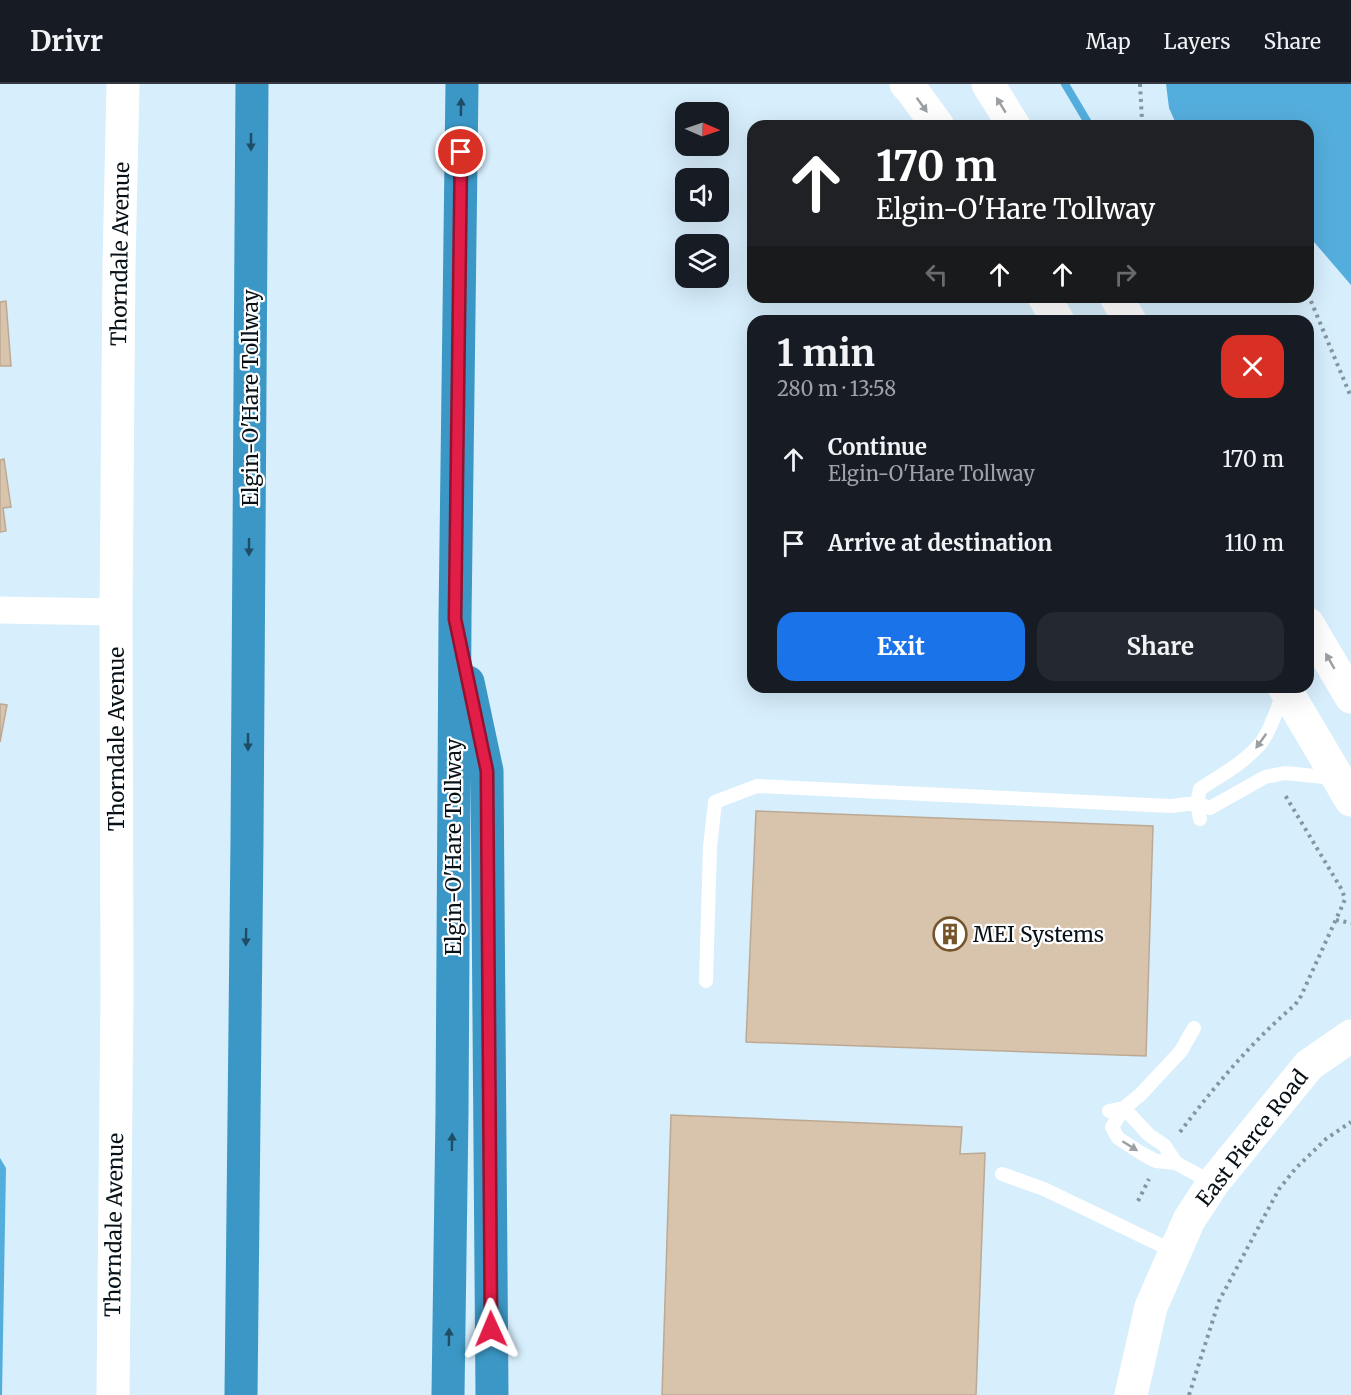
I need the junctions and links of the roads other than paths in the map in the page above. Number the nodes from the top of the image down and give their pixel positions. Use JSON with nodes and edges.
{"nodes":[{"id":1,"x":123,"y":84,"type":"edge"},
{"id":2,"x":252,"y":84,"type":"edge"},
{"id":3,"x":462,"y":84,"type":"edge"},
{"id":4,"x":906,"y":84,"type":"edge"},
{"id":5,"x":988,"y":84,"type":"edge"},
{"id":6,"x":934,"y":120,"type":"edge"},
{"id":7,"x":1010,"y":120,"type":"edge"},
{"id":8,"x":0,"y":610,"type":"edge"},
{"id":9,"x":116,"y":612,"type":"junction"},
{"id":10,"x":455,"y":619,"type":"junction"},
{"id":11,"x":1314,"y":634,"type":"edge"},
{"id":12,"x":1283,"y":693,"type":"edge"},
{"id":13,"x":1288,"y":693,"type":"edge"},
{"id":14,"x":1351,"y":697,"type":"edge"},
{"id":15,"x":1345,"y":789,"type":"edge"},
{"id":16,"x":1197,"y":803,"type":"junction"},
{"id":17,"x":1200,"y":819,"type":"dead end"},
{"id":18,"x":706,"y":981,"type":"dead end"},
{"id":19,"x":1194,"y":1028,"type":"dead end"},
{"id":20,"x":1349,"y":1030,"type":"edge"},
{"id":21,"x":1124,"y":1108,"type":"junction"},
{"id":22,"x":1109,"y":1111,"type":"dead end"},
{"id":23,"x":1164,"y":1156,"type":"junction"},
{"id":24,"x":1002,"y":1174,"type":"dead end"},
{"id":25,"x":1213,"y":1183,"type":"junction"},
{"id":26,"x":1175,"y":1252,"type":"junction"},
{"id":27,"x":113,"y":1395,"type":"edge"},
{"id":28,"x":241,"y":1395,"type":"edge"},
{"id":29,"x":448,"y":1395,"type":"edge"},
{"id":30,"x":492,"y":1395,"type":"edge"},
{"id":31,"x":1131,"y":1395,"type":"edge"}],
"edges":[{"from":1,"to":9,"type":"street","name":"Thorndale Avenue"},
{"from":2,"to":28,"type":"highway","name":"Elgin-O'Hare Tollway","one_way":true},
{"from":10,"to":3,"type":"highway","name":"Elgin-O'Hare Tollway","one_way":true},
{"from":4,"to":6,"type":"street","one_way":true},
{"from":7,"to":5,"type":"street","one_way":true},
{"from":8,"to":9,"type":"street"},
{"from":9,"to":27,"type":"street","name":"Thorndale Avenue"},
{"from":29,"to":10,"type":"highway","name":"Elgin-O'Hare Tollway","one_way":true},
{"from":10,"to":30,"type":"highway"},
{"from":14,"to":11,"type":"street","one_way":true},
{"from":12,"to":16,"type":"lane","one_way":true},
{"from":13,"to":15,"type":"street"},
{"from":15,"to":16,"type":"lane"},
{"from":16,"to":17,"type":"lane"},
{"from":16,"to":18,"type":"lane"},
{"from":19,"to":21,"type":"lane"},
{"from":20,"to":25,"type":"street","name":"East Pierce Road"},
{"from":21,"to":22,"type":"lane"},
{"from":21,"to":23,"type":"lane"},
{"from":21,"to":23,"type":"lane","one_way":true},
{"from":23,"to":25,"type":"lane"},
{"from":24,"to":26,"type":"lane"},
{"from":25,"to":26,"type":"street","name":"East Pierce Road"},
{"from":26,"to":31,"type":"street","name":"East Pierce Road"}]}
